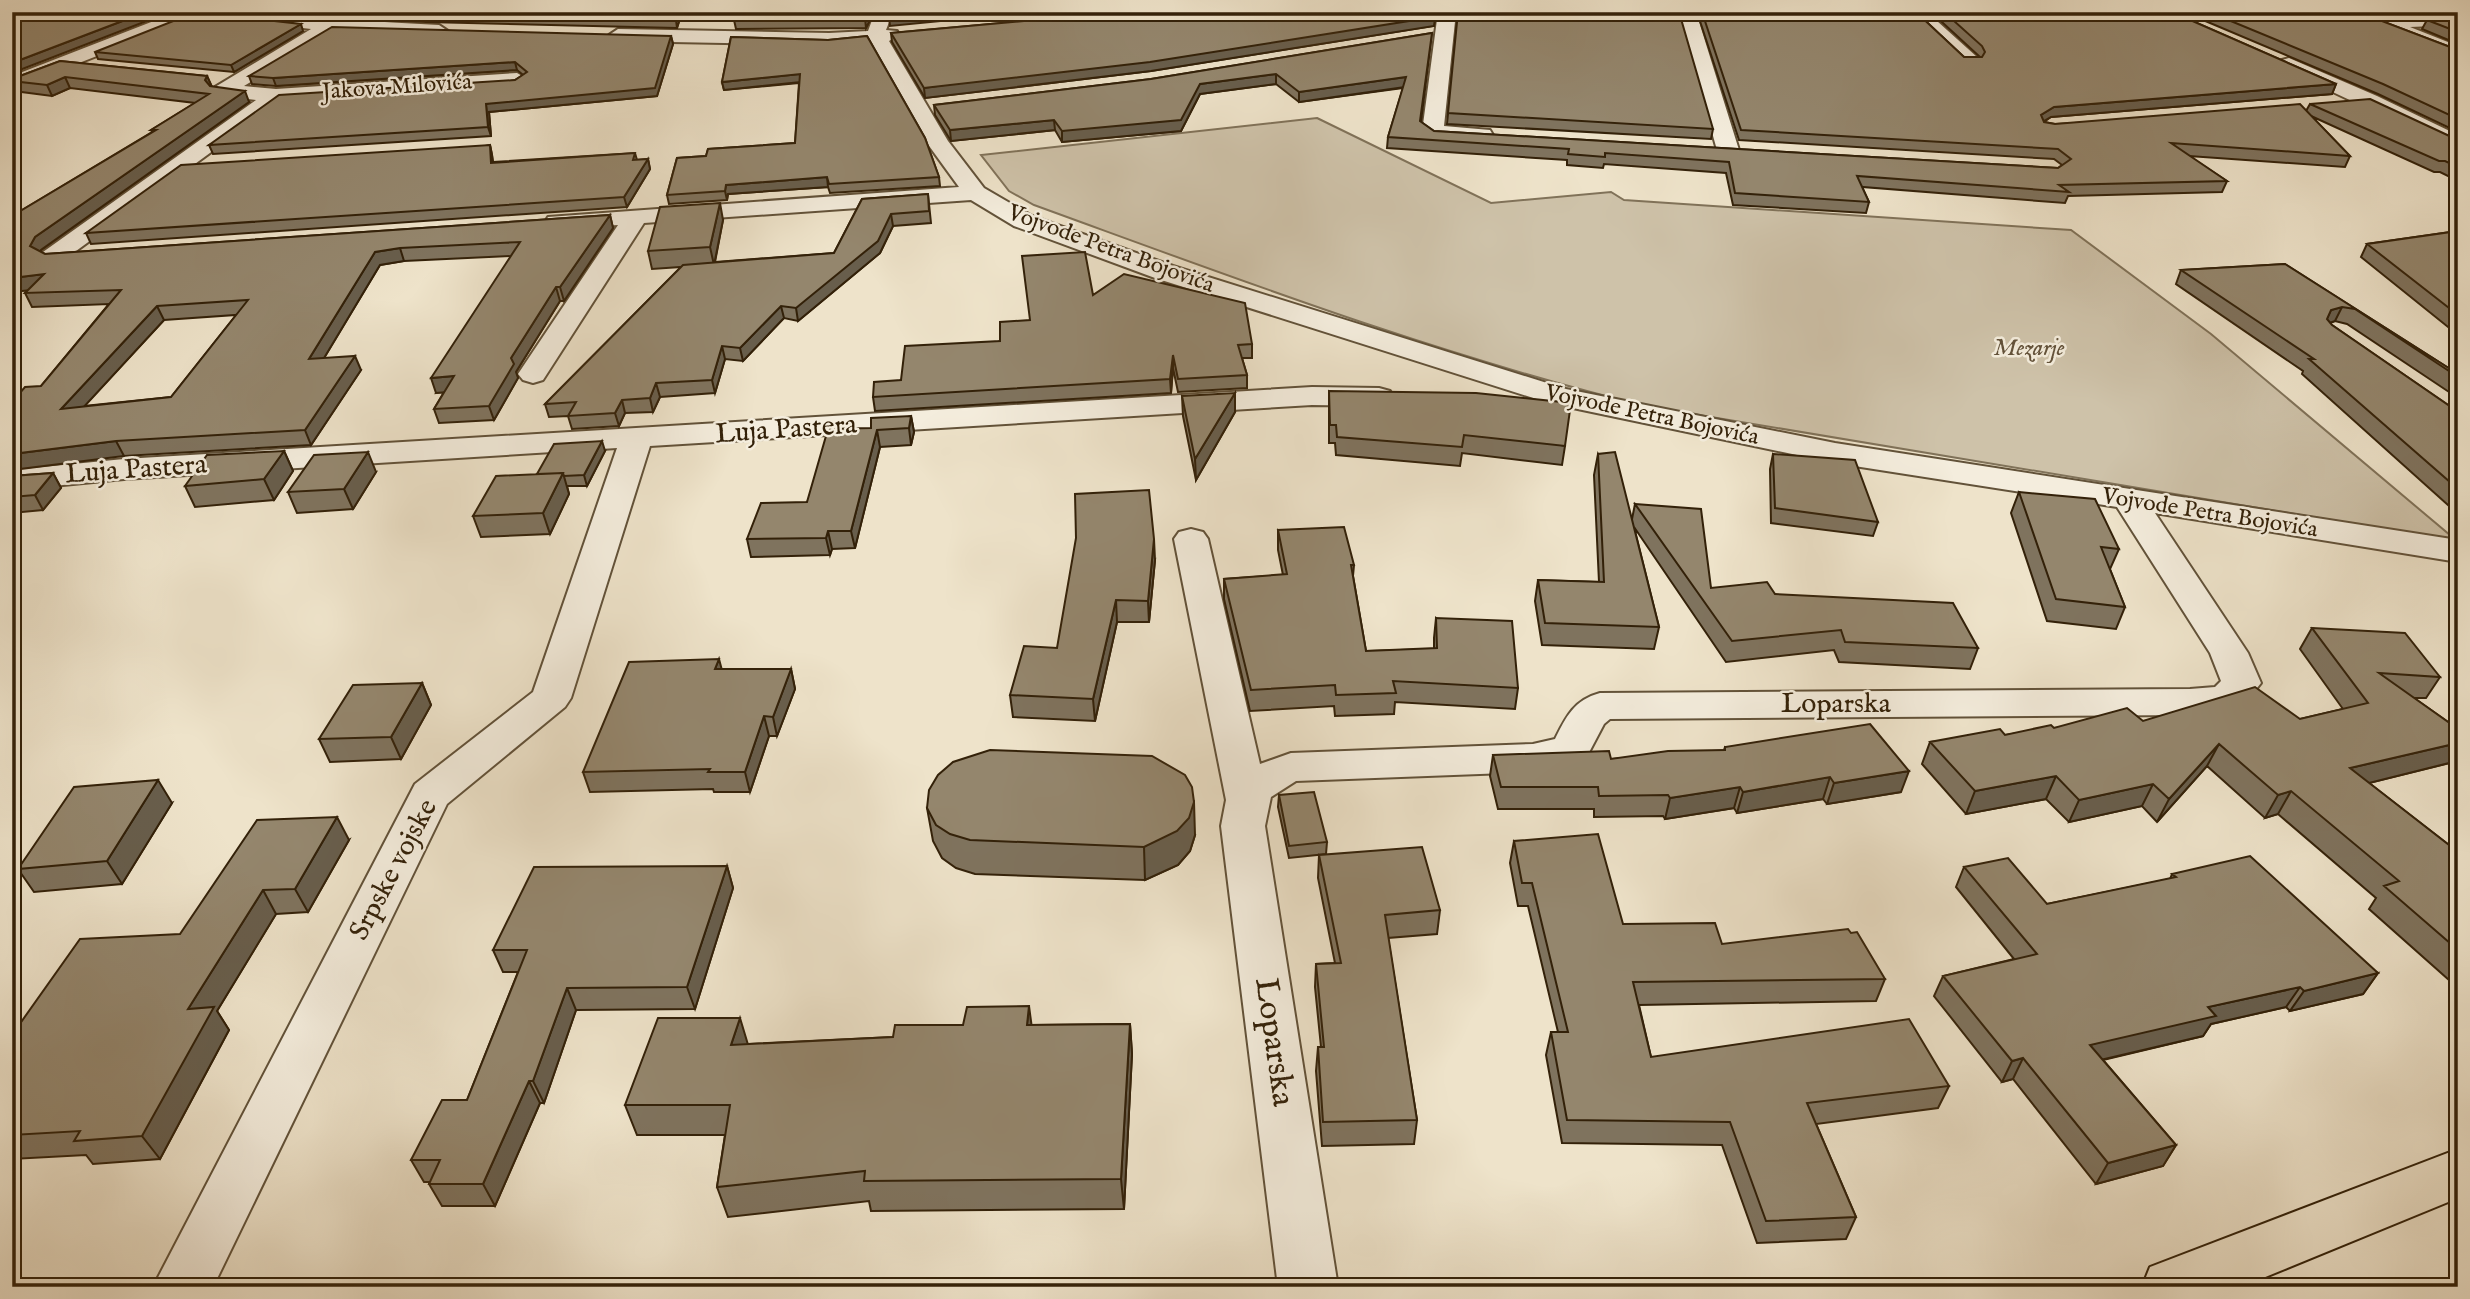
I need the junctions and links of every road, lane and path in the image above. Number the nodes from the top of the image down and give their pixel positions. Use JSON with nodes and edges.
{"nodes":[{"id":1,"x":194,"y":12,"type":"edge"},
{"id":2,"x":205,"y":12,"type":"edge"},
{"id":3,"x":312,"y":12,"type":"edge"},
{"id":4,"x":1688,"y":12,"type":"edge"},
{"id":5,"x":1916,"y":12,"type":"edge"},
{"id":6,"x":677,"y":20,"type":"edge"},
{"id":7,"x":2458,"y":20,"type":"edge"},
{"id":8,"x":288,"y":21,"type":"junction"},
{"id":9,"x":1446,"y":22,"type":"edge"},
{"id":10,"x":880,"y":25,"type":"edge"},
{"id":11,"x":330,"y":26,"type":"junction"},
{"id":12,"x":453,"y":31,"type":"edge"},
{"id":13,"x":911,"y":33,"type":"edge"},
{"id":14,"x":603,"y":34,"type":"edge"},
{"id":15,"x":657,"y":36,"type":"junction"},
{"id":16,"x":1419,"y":37,"type":"edge"},
{"id":17,"x":2458,"y":53,"type":"edge"},
{"id":18,"x":2272,"y":57,"type":"edge"},
{"id":19,"x":1970,"y":61,"type":"edge"},
{"id":20,"x":62,"y":64,"type":"junction"},
{"id":21,"x":102,"y":68,"type":"edge"},
{"id":22,"x":210,"y":78,"type":"dead end"},
{"id":23,"x":517,"y":79,"type":"edge"},
{"id":24,"x":237,"y":81,"type":"junction"},
{"id":25,"x":12,"y":83,"type":"edge"},
{"id":26,"x":276,"y":95,"type":"junction"},
{"id":27,"x":2370,"y":100,"type":"junction"},
{"id":28,"x":2329,"y":103,"type":"edge"},
{"id":29,"x":1500,"y":136,"type":"edge"},
{"id":30,"x":2458,"y":144,"type":"edge"},
{"id":31,"x":1702,"y":148,"type":"edge"},
{"id":32,"x":1728,"y":150,"type":"junction"},
{"id":33,"x":1756,"y":151,"type":"edge"},
{"id":34,"x":219,"y":163,"type":"edge"},
{"id":35,"x":178,"y":166,"type":"junction"},
{"id":36,"x":976,"y":193,"type":"junction"},
{"id":37,"x":636,"y":217,"type":"junction"},
{"id":38,"x":530,"y":224,"type":"edge"},
{"id":39,"x":93,"y":254,"type":"edge"},
{"id":40,"x":533,"y":374,"type":"dead end"},
{"id":41,"x":1409,"y":397,"type":"edge"},
{"id":42,"x":1464,"y":397,"type":"edge"},
{"id":43,"x":1560,"y":397,"type":"junction"},
{"id":44,"x":636,"y":439,"type":"junction"},
{"id":45,"x":12,"y":480,"type":"edge"},
{"id":46,"x":2130,"y":502,"type":"junction"},
{"id":47,"x":1191,"y":539,"type":"dead end"},
{"id":48,"x":2458,"y":551,"type":"edge"},
{"id":49,"x":1246,"y":797,"type":"junction"},
{"id":50,"x":2458,"y":1173,"type":"edge"},
{"id":51,"x":182,"y":1287,"type":"edge"},
{"id":52,"x":1308,"y":1287,"type":"edge"},
{"id":53,"x":2171,"y":1287,"type":"edge"}],
"edges":[{"from":1,"to":20,"type":"street"},
{"from":2,"to":8,"type":"street"},
{"from":3,"to":8,"type":"street"},
{"from":4,"to":32,"type":"street"},
{"from":5,"to":19,"type":"street"},
{"from":6,"to":15,"type":"street"},
{"from":7,"to":17,"type":"street"},
{"from":8,"to":11,"type":"street"},
{"from":9,"to":16,"type":"street"},
{"from":9,"to":29,"type":"street"},
{"from":10,"to":13,"type":"street"},
{"from":10,"to":15,"type":"street"},
{"from":10,"to":36,"type":"street","name":"Vojvode Petra Bojovića"},
{"from":11,"to":12,"type":"street"},
{"from":11,"to":24,"type":"street","name":"Jakova Milovića"},
{"from":14,"to":15,"type":"street"},
{"from":18,"to":27,"type":"street"},
{"from":20,"to":21,"type":"street"},
{"from":20,"to":25,"type":"street"},
{"from":22,"to":24,"type":"street"},
{"from":23,"to":26,"type":"street","name":"Jakova Milovića"},
{"from":24,"to":26,"type":"street","name":"Jakova Milovića"},
{"from":26,"to":35,"type":"street"},
{"from":27,"to":28,"type":"street"},
{"from":27,"to":30,"type":"street"},
{"from":31,"to":32,"type":"street"},
{"from":32,"to":33,"type":"street"},
{"from":34,"to":35,"type":"street"},
{"from":35,"to":39,"type":"street"},
{"from":36,"to":37,"type":"street"},
{"from":36,"to":43,"type":"street","name":"Vojvode Petra Bojovića"},
{"from":37,"to":38,"type":"street"},
{"from":37,"to":40,"type":"street"},
{"from":41,"to":44,"type":"street","name":"Luja Pastera"},
{"from":42,"to":43,"type":"street"},
{"from":43,"to":46,"type":"street","name":"Vojvode Petra Bojovića"},
{"from":44,"to":45,"type":"street","name":"Luja Pastera"},
{"from":44,"to":51,"type":"street","name":"Srpske vojske"},
{"from":46,"to":48,"type":"street","name":"Vojvode Petra Bojovića"},
{"from":46,"to":49,"type":"street","name":"Loparska"},
{"from":47,"to":49,"type":"street","name":"Loparska"},
{"from":49,"to":52,"type":"street","name":"Loparska"},
{"from":50,"to":53,"type":"main road"}]}
